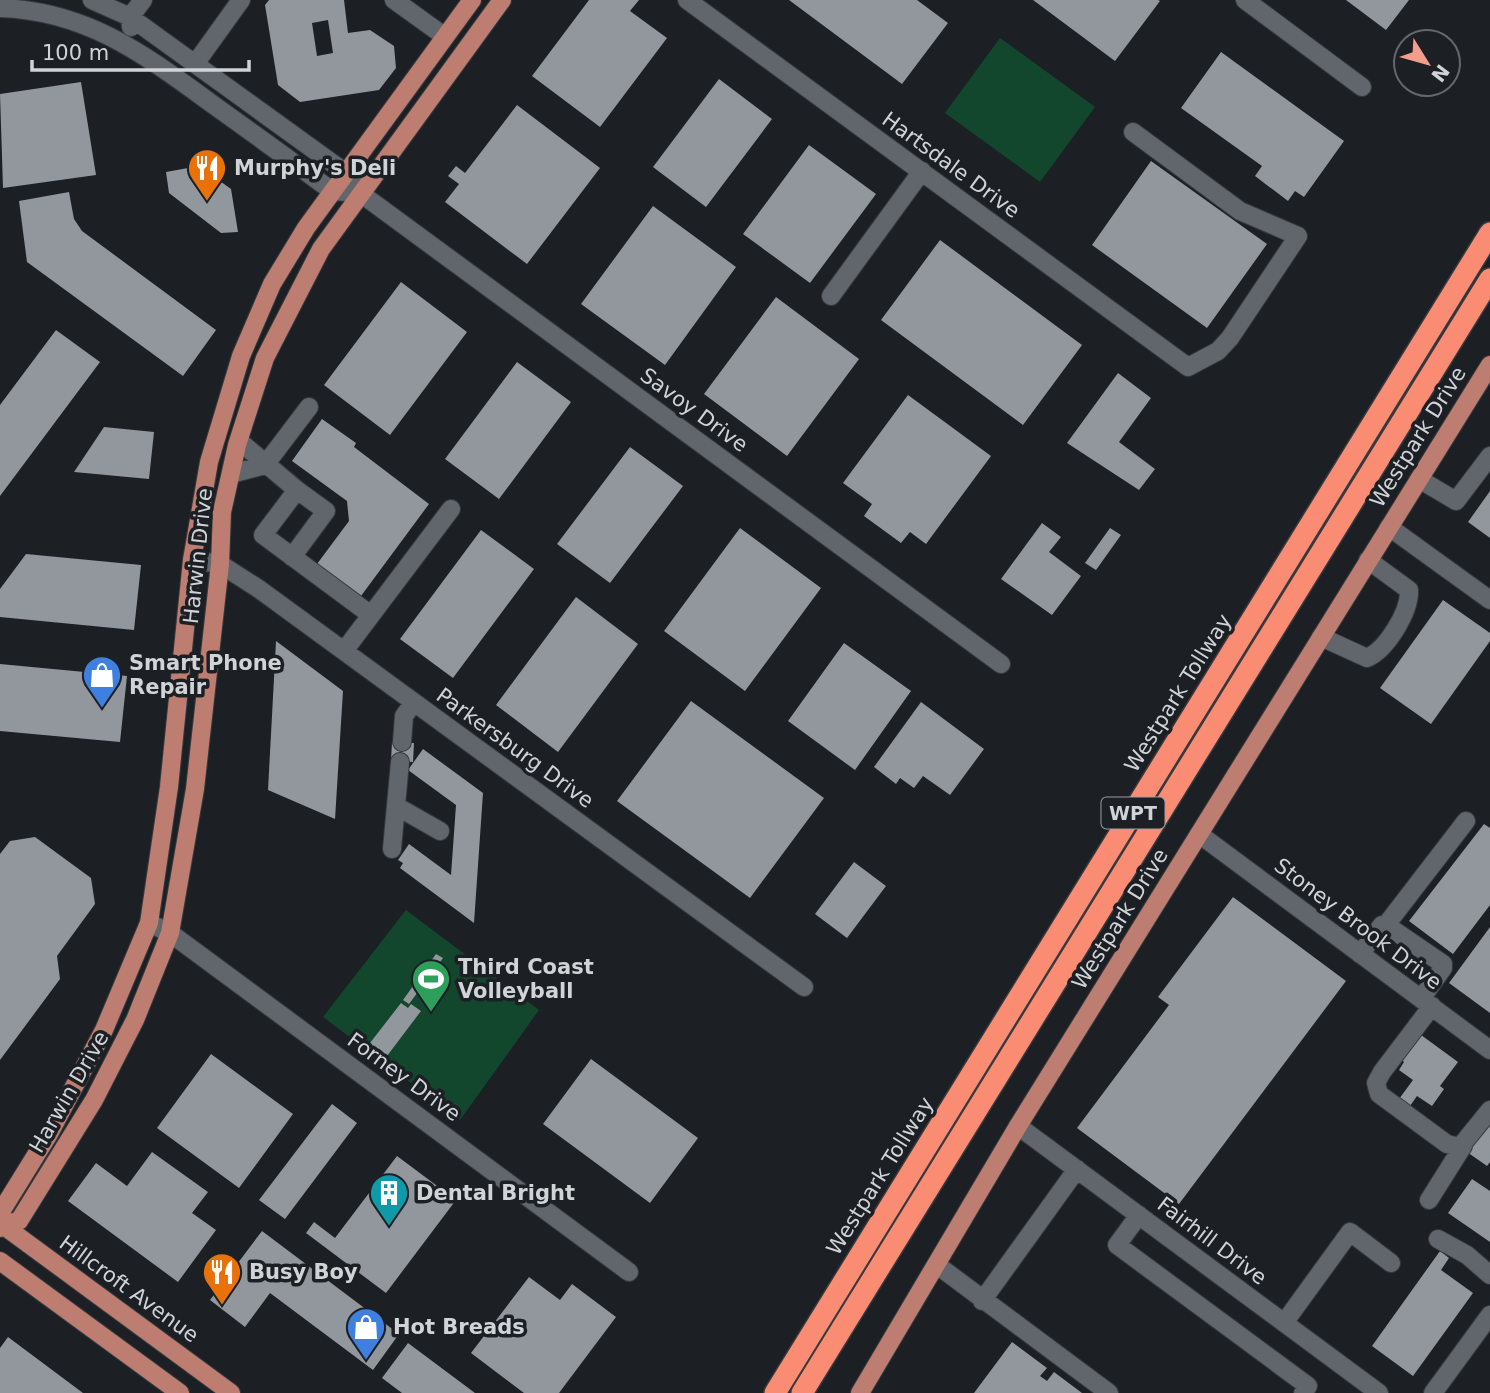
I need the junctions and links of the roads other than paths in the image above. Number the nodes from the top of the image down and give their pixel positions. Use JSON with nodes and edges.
{"nodes":[{"id":1,"x":92,"y":0,"type":"edge"},
{"id":2,"x":143,"y":0,"type":"edge"},
{"id":3,"x":242,"y":0,"type":"edge"},
{"id":4,"x":394,"y":0,"type":"edge"},
{"id":5,"x":502,"y":0,"type":"edge"},
{"id":6,"x":687,"y":0,"type":"edge"},
{"id":7,"x":1245,"y":0,"type":"edge"},
{"id":8,"x":466,"y":2,"type":"edge"},
{"id":9,"x":0,"y":8,"type":"edge"},
{"id":10,"x":130,"y":17,"type":"junction"},
{"id":11,"x":444,"y":36,"type":"junction"},
{"id":12,"x":133,"y":46,"type":"junction"},
{"id":13,"x":464,"y":52,"type":"junction"},
{"id":14,"x":195,"y":64,"type":"junction"},
{"id":15,"x":1362,"y":87,"type":"dead end"},
{"id":16,"x":1133,"y":132,"type":"dead end"},
{"id":17,"x":922,"y":171,"type":"junction"},
{"id":18,"x":346,"y":173,"type":"junction"},
{"id":19,"x":332,"y":191,"type":"junction"},
{"id":20,"x":360,"y":193,"type":"junction"},
{"id":21,"x":1490,"y":233,"type":"edge"},
{"id":22,"x":1490,"y":279,"type":"edge"},
{"id":23,"x":831,"y":296,"type":"dead end"},
{"id":24,"x":241,"y":356,"type":"junction"},
{"id":25,"x":265,"y":358,"type":"junction"},
{"id":26,"x":1489,"y":368,"type":"edge"},
{"id":27,"x":309,"y":407,"type":"dead end"},
{"id":28,"x":239,"y":441,"type":"junction"},
{"id":29,"x":1490,"y":456,"type":"edge"},
{"id":30,"x":265,"y":465,"type":"junction"},
{"id":31,"x":231,"y":474,"type":"junction"},
{"id":32,"x":1419,"y":479,"type":"junction"},
{"id":33,"x":297,"y":490,"type":"junction"},
{"id":34,"x":451,"y":509,"type":"dead end"},
{"id":35,"x":1389,"y":527,"type":"junction"},
{"id":36,"x":292,"y":557,"type":"junction"},
{"id":37,"x":192,"y":559,"type":"junction"},
{"id":38,"x":1368,"y":561,"type":"junction"},
{"id":39,"x":220,"y":564,"type":"junction"},
{"id":40,"x":1490,"y":600,"type":"edge"},
{"id":41,"x":371,"y":615,"type":"junction"},
{"id":42,"x":1321,"y":637,"type":"junction"},
{"id":43,"x":344,"y":651,"type":"junction"},
{"id":44,"x":1001,"y":664,"type":"dead end"},
{"id":45,"x":414,"y":702,"type":"junction"},
{"id":46,"x":402,"y":742,"type":"dead end"},
{"id":47,"x":400,"y":762,"type":"dead end"},
{"id":48,"x":169,"y":787,"type":"junction"},
{"id":49,"x":195,"y":789,"type":"junction"},
{"id":50,"x":396,"y":806,"type":"junction"},
{"id":51,"x":1466,"y":821,"type":"dead end"},
{"id":52,"x":440,"y":831,"type":"dead end"},
{"id":53,"x":1199,"y":834,"type":"junction"},
{"id":54,"x":392,"y":849,"type":"dead end"},
{"id":55,"x":149,"y":923,"type":"junction"},
{"id":56,"x":1386,"y":925,"type":"junction"},
{"id":57,"x":170,"y":933,"type":"junction"},
{"id":58,"x":1360,"y":954,"type":"junction"},
{"id":59,"x":804,"y":987,"type":"dead end"},
{"id":60,"x":1426,"y":1003,"type":"junction"},
{"id":61,"x":1490,"y":1050,"type":"edge"},
{"id":62,"x":1490,"y":1110,"type":"edge"},
{"id":63,"x":1018,"y":1126,"type":"junction"},
{"id":64,"x":1463,"y":1146,"type":"junction"},
{"id":65,"x":1077,"y":1169,"type":"junction"},
{"id":66,"x":1429,"y":1200,"type":"dead end"},
{"id":67,"x":1139,"y":1215,"type":"junction"},
{"id":68,"x":1,"y":1225,"type":"edge"},
{"id":69,"x":1438,"y":1239,"type":"dead end"},
{"id":70,"x":0,"y":1261,"type":"edge"},
{"id":71,"x":1391,"y":1263,"type":"dead end"},
{"id":72,"x":937,"y":1265,"type":"junction"},
{"id":73,"x":629,"y":1272,"type":"dead end"},
{"id":74,"x":1490,"y":1275,"type":"edge"},
{"id":75,"x":982,"y":1301,"type":"junction"},
{"id":76,"x":1490,"y":1315,"type":"edge"},
{"id":77,"x":1284,"y":1322,"type":"junction"},
{"id":78,"x":227,"y":1392,"type":"edge"},
{"id":79,"x":180,"y":1393,"type":"edge"},
{"id":80,"x":775,"y":1393,"type":"edge"},
{"id":81,"x":802,"y":1393,"type":"edge"},
{"id":82,"x":860,"y":1393,"type":"edge"},
{"id":83,"x":1109,"y":1393,"type":"edge"},
{"id":84,"x":1303,"y":1393,"type":"edge"},
{"id":85,"x":1379,"y":1393,"type":"edge"},
{"id":86,"x":1433,"y":1393,"type":"edge"}],
"edges":[{"from":1,"to":10,"type":"street","name":"Savoy Drive"},
{"from":2,"to":10,"type":"street"},
{"from":3,"to":14,"type":"street"},
{"from":4,"to":11,"type":"street"},
{"from":5,"to":13,"type":"main road","name":"Harwin Drive"},
{"from":6,"to":17,"type":"street","name":"Hartsdale Drive"},
{"from":7,"to":15,"type":"street"},
{"from":8,"to":11,"type":"main road","name":"Harwin Drive"},
{"from":9,"to":12,"type":"street"},
{"from":10,"to":12,"type":"street"},
{"from":10,"to":14,"type":"street","name":"Savoy Drive"},
{"from":11,"to":13,"type":"main road"},
{"from":11,"to":18,"type":"main road","name":"Harwin Drive"},
{"from":12,"to":19,"type":"street"},
{"from":13,"to":20,"type":"main road","name":"Harwin Drive"},
{"from":14,"to":18,"type":"street","name":"Savoy Drive"},
{"from":16,"to":17,"type":"street","name":"Hartsdale Drive"},
{"from":17,"to":23,"type":"street"},
{"from":18,"to":19,"type":"main road","name":"Harwin Drive"},
{"from":18,"to":20,"type":"street","name":"Savoy Drive"},
{"from":19,"to":20,"type":"street"},
{"from":19,"to":24,"type":"main road","name":"Harwin Drive"},
{"from":20,"to":25,"type":"main road","name":"Harwin Drive"},
{"from":20,"to":44,"type":"street","name":"Savoy Drive"},
{"from":21,"to":80,"type":"highway","name":"Westpark Tollway","number":"WPT"},
{"from":22,"to":81,"type":"highway","number":"WPT"},
{"from":24,"to":25,"type":"main road"},
{"from":24,"to":37,"type":"main road","name":"Harwin Drive"},
{"from":25,"to":28,"type":"main road","name":"Harwin Drive"},
{"from":26,"to":32,"type":"main road","name":"Westpark Drive"},
{"from":27,"to":30,"type":"street"},
{"from":28,"to":30,"type":"street"},
{"from":28,"to":31,"type":"main road","name":"Harwin Drive"},
{"from":29,"to":32,"type":"street"},
{"from":30,"to":31,"type":"street"},
{"from":30,"to":33,"type":"street"},
{"from":31,"to":39,"type":"main road","name":"Harwin Drive"},
{"from":32,"to":35,"type":"main road","name":"Westpark Drive"},
{"from":33,"to":36,"type":"street"},
{"from":33,"to":36,"type":"street"},
{"from":34,"to":41,"type":"street"},
{"from":35,"to":38,"type":"main road","name":"Westpark Drive"},
{"from":35,"to":40,"type":"street"},
{"from":36,"to":41,"type":"street"},
{"from":37,"to":39,"type":"street","name":"Parkersburg Drive"},
{"from":37,"to":48,"type":"main road","name":"Harwin Drive"},
{"from":38,"to":42,"type":"main road","name":"Westpark Drive"},
{"from":38,"to":42,"type":"street"},
{"from":39,"to":43,"type":"street","name":"Parkersburg Drive"},
{"from":39,"to":49,"type":"main road","name":"Harwin Drive"},
{"from":41,"to":43,"type":"street"},
{"from":42,"to":53,"type":"main road","name":"Westpark Drive"},
{"from":43,"to":45,"type":"street","name":"Parkersburg Drive"},
{"from":45,"to":46,"type":"street"},
{"from":45,"to":59,"type":"street","name":"Parkersburg Drive"},
{"from":47,"to":50,"type":"street"},
{"from":48,"to":49,"type":"main road"},
{"from":48,"to":55,"type":"main road","name":"Harwin Drive"},
{"from":49,"to":57,"type":"main road","name":"Harwin Drive"},
{"from":50,"to":52,"type":"street"},
{"from":50,"to":54,"type":"street"},
{"from":51,"to":56,"type":"street"},
{"from":53,"to":58,"type":"street","name":"Stoney Brook Drive"},
{"from":53,"to":63,"type":"main road","name":"Westpark Drive"},
{"from":55,"to":57,"type":"street","name":"Forney Drive"},
{"from":55,"to":68,"type":"main road","name":"Harwin Drive"},
{"from":56,"to":58,"type":"street"},
{"from":56,"to":60,"type":"street"},
{"from":57,"to":68,"type":"main road","name":"Harwin Drive"},
{"from":57,"to":73,"type":"street","name":"Forney Drive"},
{"from":58,"to":60,"type":"street","name":"Stoney Brook Drive"},
{"from":60,"to":61,"type":"street","name":"Stoney Brook Drive"},
{"from":60,"to":64,"type":"street"},
{"from":62,"to":64,"type":"street"},
{"from":63,"to":65,"type":"street","name":"Fairhill Drive"},
{"from":63,"to":72,"type":"main road","name":"Westpark Drive"},
{"from":64,"to":66,"type":"street"},
{"from":65,"to":67,"type":"street","name":"Fairhill Drive"},
{"from":65,"to":75,"type":"street"},
{"from":67,"to":77,"type":"street","name":"Fairhill Drive"},
{"from":67,"to":84,"type":"street"},
{"from":68,"to":78,"type":"main road","name":"Hillcroft Avenue"},
{"from":69,"to":74,"type":"street"},
{"from":70,"to":79,"type":"main road"},
{"from":71,"to":77,"type":"street"},
{"from":72,"to":75,"type":"street"},
{"from":72,"to":82,"type":"main road","name":"Westpark Drive"},
{"from":75,"to":83,"type":"street"},
{"from":76,"to":86,"type":"street"},
{"from":77,"to":85,"type":"street","name":"Fairhill Drive"}]}
